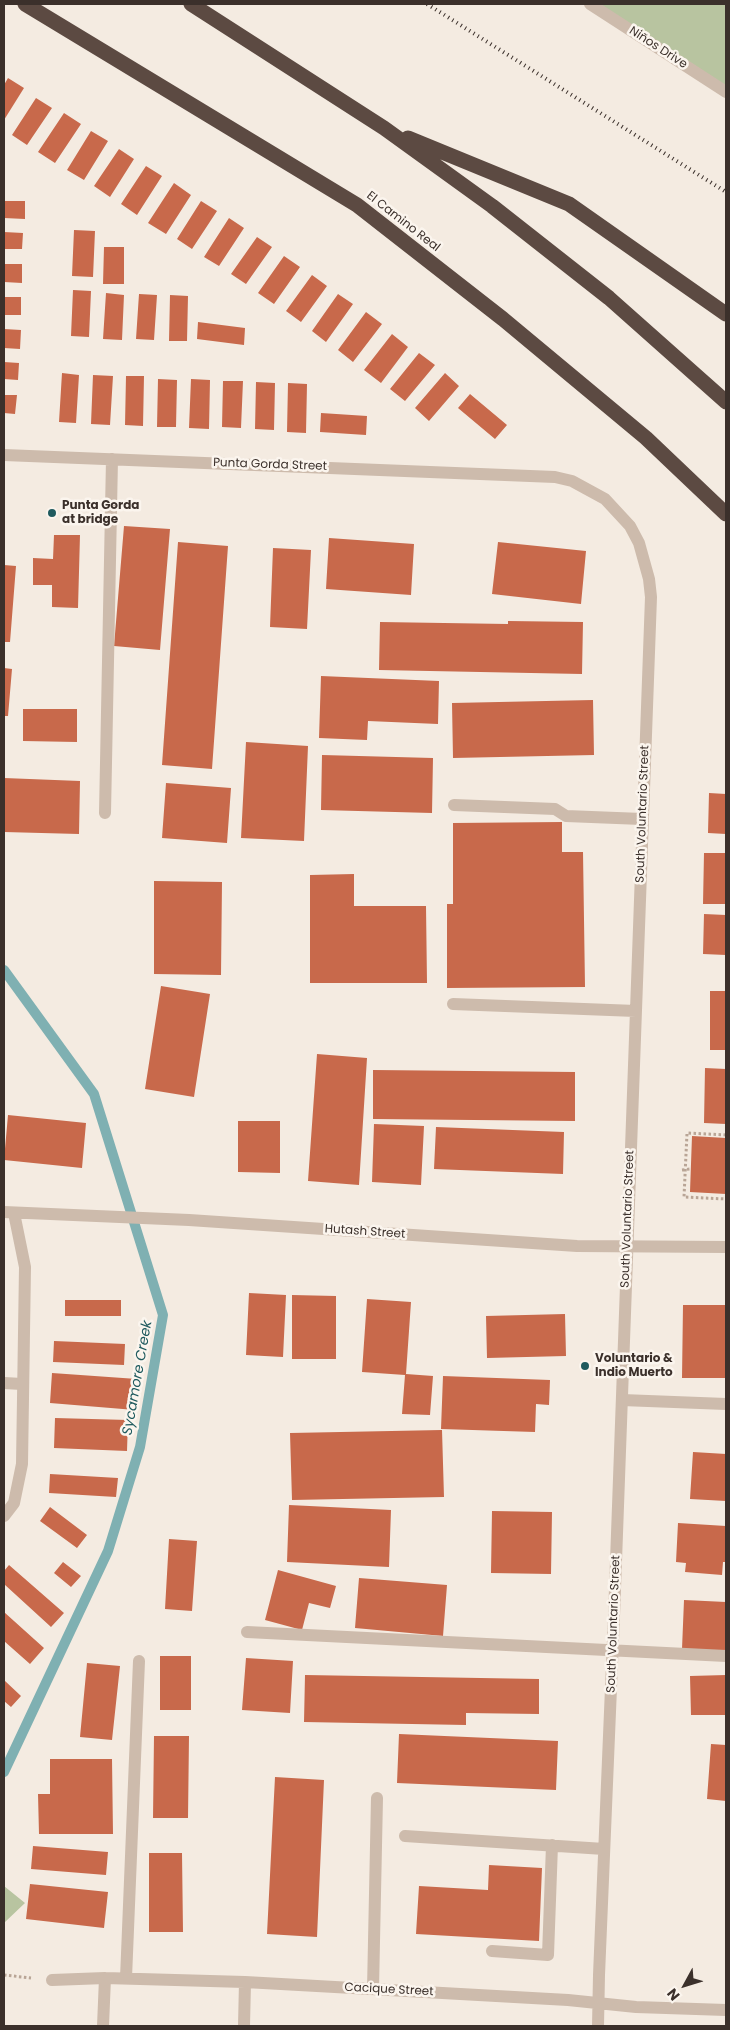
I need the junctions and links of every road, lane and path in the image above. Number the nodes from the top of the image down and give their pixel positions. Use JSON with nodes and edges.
{"nodes":[{"id":1,"x":25,"y":4,"type":"edge"},
{"id":2,"x":191,"y":4,"type":"edge"},
{"id":3,"x":590,"y":4,"type":"edge"},
{"id":4,"x":726,"y":92,"type":"edge"},
{"id":5,"x":384,"y":128,"type":"junction"},
{"id":6,"x":726,"y":314,"type":"edge"},
{"id":7,"x":726,"y":402,"type":"edge"},
{"id":8,"x":4,"y":455,"type":"edge"},
{"id":9,"x":112,"y":459,"type":"junction"},
{"id":10,"x":536,"y":475,"type":"joint"},
{"id":11,"x":726,"y":514,"type":"edge"},
{"id":12,"x":454,"y":805,"type":"dead end"},
{"id":13,"x":105,"y":813,"type":"dead end"},
{"id":14,"x":642,"y":819,"type":"junction"},
{"id":15,"x":452,"y":1004,"type":"dead end"},
{"id":16,"x":636,"y":1011,"type":"junction"},
{"id":17,"x":726,"y":1135,"type":"edge"},
{"id":18,"x":684,"y":1169,"type":"junction"},
{"id":19,"x":690,"y":1169,"type":"dead end"},
{"id":20,"x":726,"y":1199,"type":"edge"},
{"id":21,"x":9,"y":1212,"type":"edge"},
{"id":22,"x":628,"y":1246,"type":"junction"},
{"id":23,"x":726,"y":1248,"type":"edge"},
{"id":24,"x":4,"y":1383,"type":"edge"},
{"id":25,"x":22,"y":1384,"type":"junction"},
{"id":26,"x":622,"y":1400,"type":"junction"},
{"id":27,"x":726,"y":1404,"type":"edge"},
{"id":28,"x":4,"y":1516,"type":"edge"},
{"id":29,"x":247,"y":1632,"type":"dead end"},
{"id":30,"x":613,"y":1650,"type":"junction"},
{"id":31,"x":726,"y":1656,"type":"edge"},
{"id":32,"x":139,"y":1661,"type":"dead end"},
{"id":33,"x":377,"y":1798,"type":"dead end"},
{"id":34,"x":405,"y":1836,"type":"dead end"},
{"id":35,"x":552,"y":1845,"type":"junction"},
{"id":36,"x":604,"y":1849,"type":"junction"},
{"id":37,"x":492,"y":1951,"type":"dead end"},
{"id":38,"x":105,"y":1978,"type":"junction"},
{"id":39,"x":126,"y":1978,"type":"junction"},
{"id":40,"x":52,"y":1980,"type":"dead end"},
{"id":41,"x":245,"y":1982,"type":"junction"},
{"id":42,"x":373,"y":1989,"type":"junction"},
{"id":43,"x":599,"y":2003,"type":"junction"},
{"id":44,"x":726,"y":2010,"type":"edge"},
{"id":45,"x":103,"y":2026,"type":"edge"},
{"id":46,"x":244,"y":2026,"type":"edge"},
{"id":47,"x":598,"y":2026,"type":"edge"}],
"edges":[{"from":1,"to":11,"type":"highway","name":"El Camino Real"},
{"from":2,"to":5,"type":"highway"},
{"from":3,"to":4,"type":"street","name":"Niños Drive"},
{"from":5,"to":6,"type":"highway"},
{"from":5,"to":7,"type":"highway"},
{"from":8,"to":9,"type":"street","name":"Punta Gorda Street"},
{"from":9,"to":10,"type":"street","name":"Punta Gorda Street"},
{"from":9,"to":13,"type":"street"},
{"from":10,"to":14,"type":"street","name":"South Voluntario Street"},
{"from":12,"to":14,"type":"street"},
{"from":14,"to":16,"type":"street","name":"South Voluntario Street"},
{"from":15,"to":16,"type":"street"},
{"from":16,"to":22,"type":"street","name":"South Voluntario Street"},
{"from":17,"to":18,"type":"path"},
{"from":18,"to":19,"type":"path"},
{"from":18,"to":20,"type":"path"},
{"from":21,"to":22,"type":"street","name":"Hutash Street"},
{"from":21,"to":25,"type":"street"},
{"from":22,"to":23,"type":"street","name":"Hutash Street"},
{"from":22,"to":26,"type":"street","name":"South Voluntario Street"},
{"from":24,"to":25,"type":"street"},
{"from":25,"to":28,"type":"street"},
{"from":26,"to":27,"type":"street"},
{"from":26,"to":30,"type":"street","name":"South Voluntario Street"},
{"from":29,"to":30,"type":"street"},
{"from":30,"to":31,"type":"street"},
{"from":30,"to":36,"type":"street","name":"South Voluntario Street"},
{"from":32,"to":39,"type":"street"},
{"from":33,"to":42,"type":"street"},
{"from":34,"to":35,"type":"street"},
{"from":35,"to":36,"type":"street"},
{"from":35,"to":37,"type":"street"},
{"from":36,"to":43,"type":"street","name":"South Voluntario Street"},
{"from":38,"to":39,"type":"street","name":"Cacique Street"},
{"from":38,"to":40,"type":"street","name":"Cacique Street"},
{"from":38,"to":45,"type":"street"},
{"from":39,"to":41,"type":"street","name":"Cacique Street"},
{"from":41,"to":42,"type":"street","name":"Cacique Street"},
{"from":41,"to":46,"type":"street"},
{"from":42,"to":43,"type":"street","name":"Cacique Street"},
{"from":43,"to":44,"type":"street","name":"Cacique Street"},
{"from":43,"to":47,"type":"street","name":"South Voluntario Street"}]}
